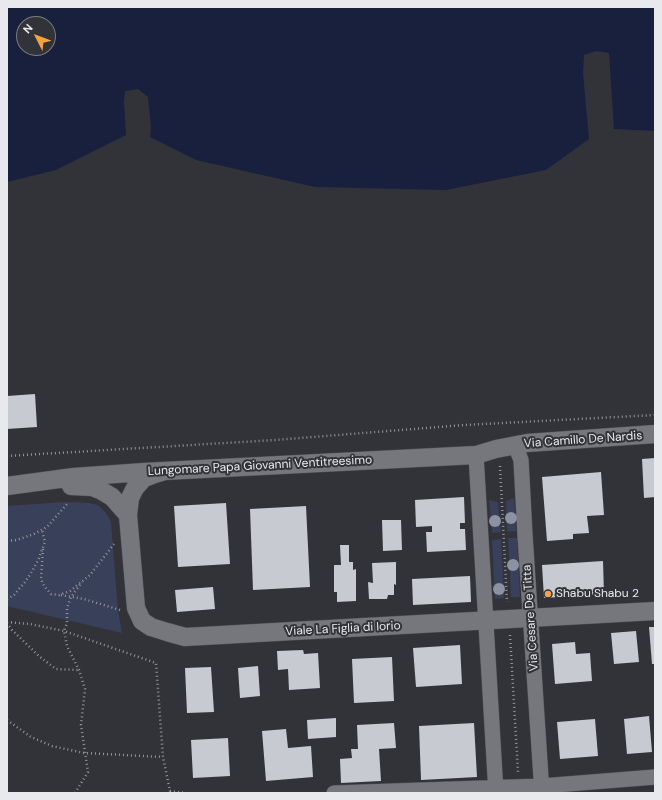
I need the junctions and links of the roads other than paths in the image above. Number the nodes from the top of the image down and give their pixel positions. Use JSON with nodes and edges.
{"nodes":[{"id":1,"x":655,"y":434,"type":"edge"},
{"id":2,"x":512,"y":446,"type":"junction"},
{"id":3,"x":476,"y":455,"type":"junction"},
{"id":4,"x":165,"y":471,"type":"junction"},
{"id":5,"x":14,"y":485,"type":"edge"},
{"id":6,"x":128,"y":515,"type":"junction"},
{"id":7,"x":655,"y":611,"type":"edge"},
{"id":8,"x":531,"y":618,"type":"junction"},
{"id":9,"x":486,"y":621,"type":"junction"},
{"id":10,"x":655,"y":777,"type":"edge"},
{"id":11,"x":542,"y":789,"type":"edge"},
{"id":12,"x":496,"y":790,"type":"edge"},
{"id":13,"x":334,"y":793,"type":"edge"}],
"edges":[{"from":1,"to":2,"type":"street","name":"Via Camillo De Nardis"},
{"from":2,"to":3,"type":"street","name":"Lungomare Papa Giovanni Ventitreesimo"},
{"from":2,"to":8,"type":"street","name":"Via Cesare De Titta"},
{"from":3,"to":4,"type":"street","name":"Lungomare Papa Giovanni Ventitreesimo"},
{"from":3,"to":9,"type":"street"},
{"from":4,"to":5,"type":"street","name":"Lungomare Papa Giovanni Ventitreesimo"},
{"from":4,"to":6,"type":"street","name":"Viale La Figlia di Iorio"},
{"from":5,"to":6,"type":"street"},
{"from":6,"to":9,"type":"street","name":"Viale La Figlia di Iorio"},
{"from":7,"to":8,"type":"street","name":"Viale La Figlia di Iorio"},
{"from":8,"to":9,"type":"street","name":"Viale La Figlia di Iorio"},
{"from":8,"to":11,"type":"street","name":"Via Cesare De Titta"},
{"from":9,"to":12,"type":"street"},
{"from":10,"to":11,"type":"street"},
{"from":11,"to":12,"type":"street"},
{"from":12,"to":13,"type":"street"}]}
